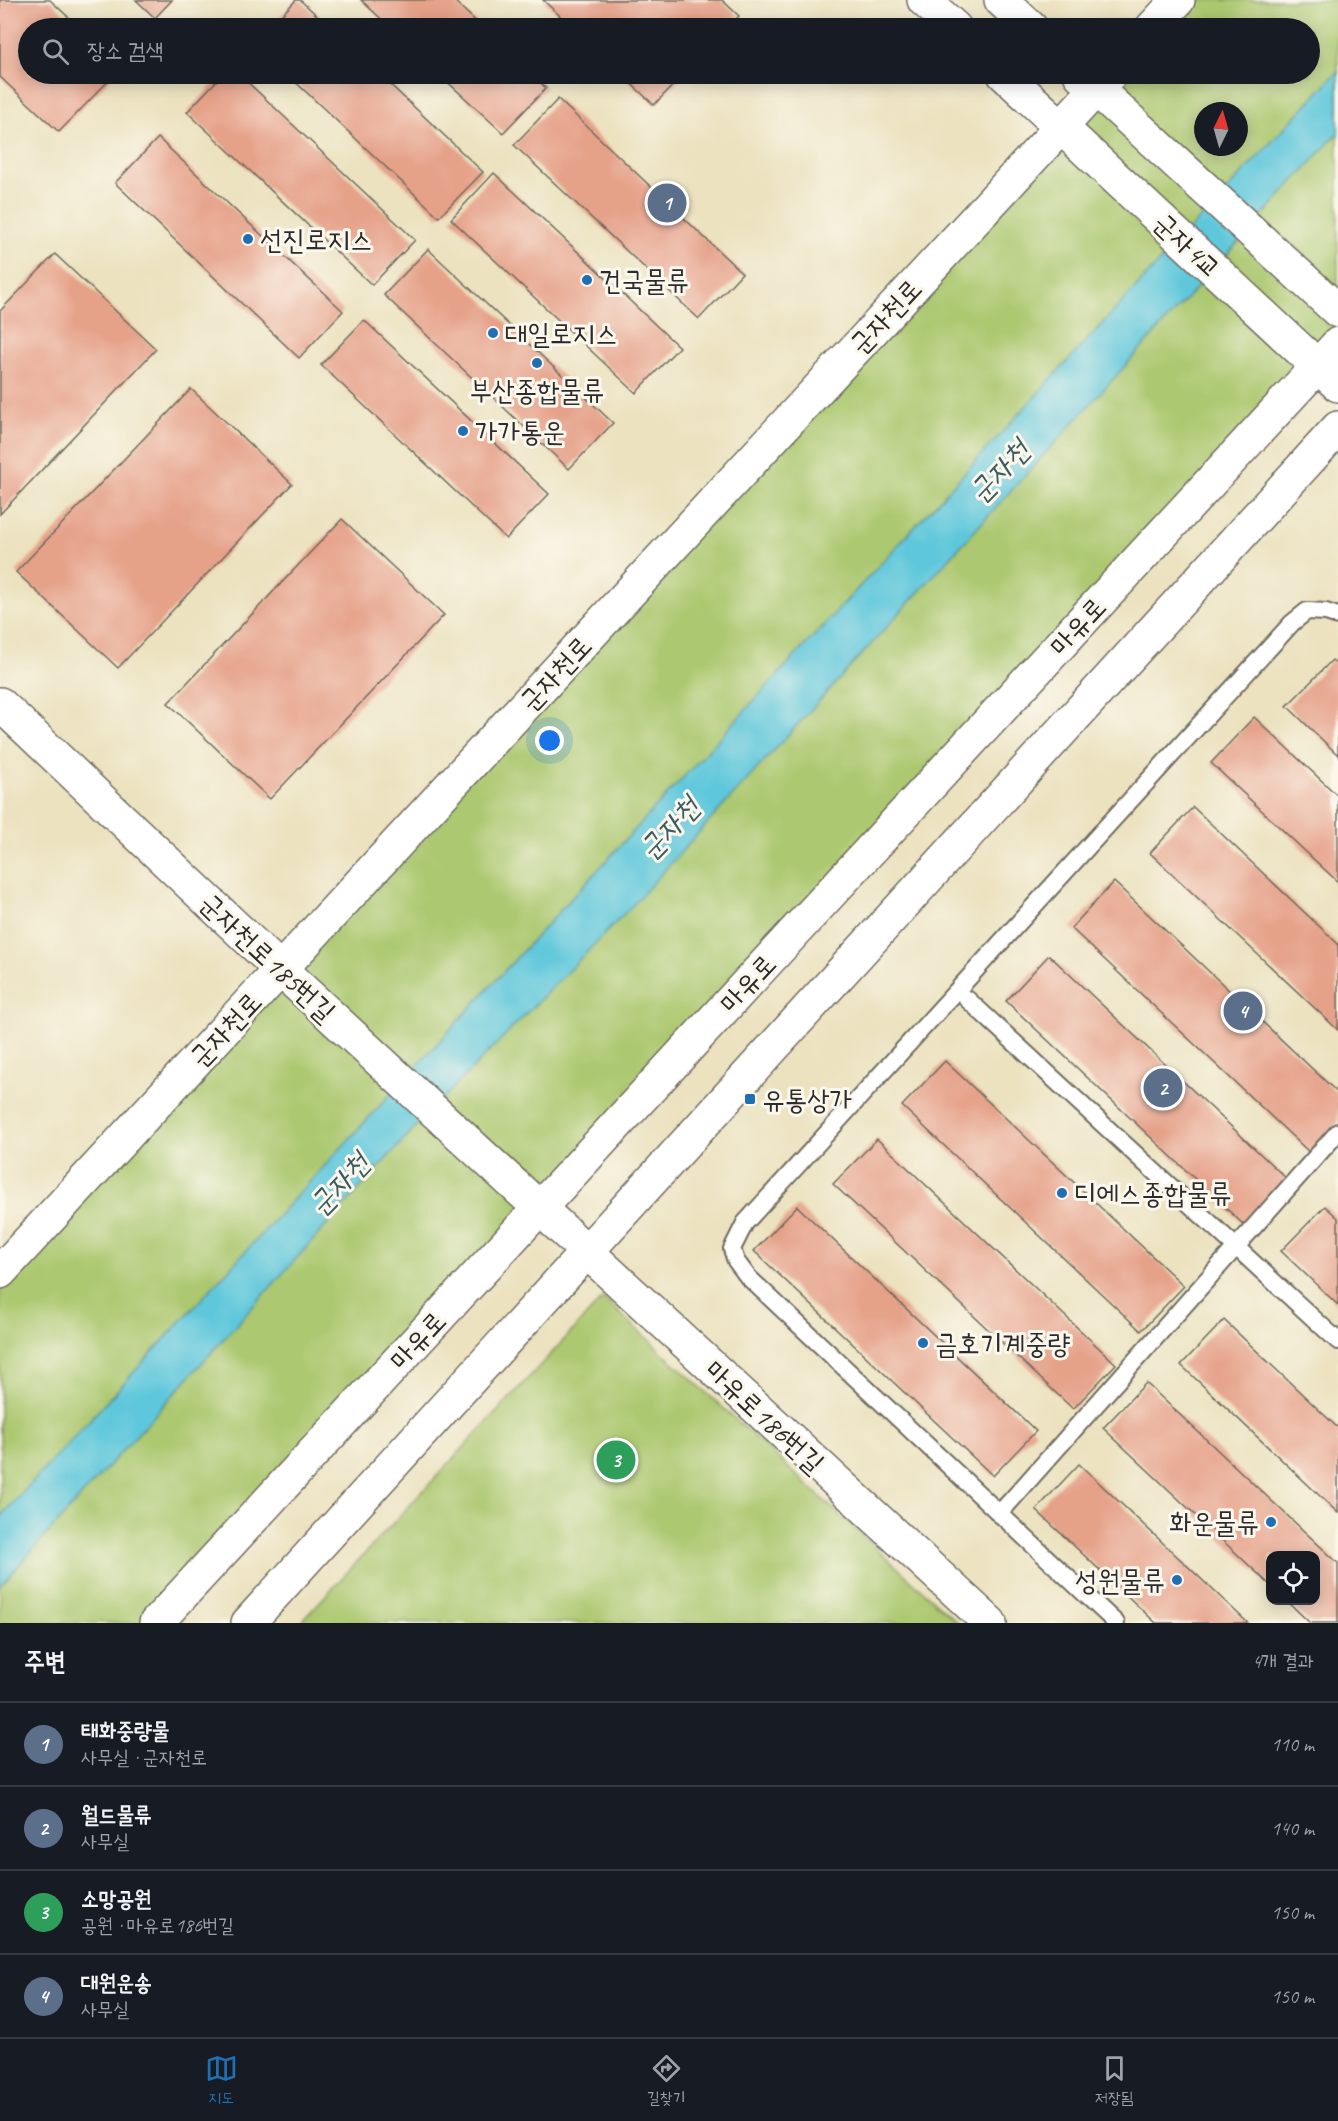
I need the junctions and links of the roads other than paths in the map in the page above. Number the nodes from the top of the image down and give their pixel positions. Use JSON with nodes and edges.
{"nodes":[{"id":1,"x":924,"y":0,"type":"edge"},
{"id":2,"x":1000,"y":0,"type":"edge"},
{"id":3,"x":1178,"y":0,"type":"edge"},
{"id":4,"x":944,"y":18,"type":"edge"},
{"id":5,"x":1020,"y":18,"type":"edge"},
{"id":6,"x":1161,"y":18,"type":"edge"},
{"id":7,"x":1015,"y":84,"type":"edge"},
{"id":8,"x":1091,"y":84,"type":"edge"},
{"id":9,"x":1101,"y":84,"type":"edge"},
{"id":10,"x":1061,"y":126,"type":"junction"},
{"id":11,"x":1338,"y":311,"type":"edge"},
{"id":12,"x":1331,"y":365,"type":"edge"},
{"id":13,"x":1338,"y":428,"type":"edge"},
{"id":14,"x":1338,"y":616,"type":"edge"},
{"id":15,"x":0,"y":704,"type":"edge"},
{"id":16,"x":280,"y":969,"type":"junction"},
{"id":17,"x":967,"y":999,"type":"dead end"},
{"id":18,"x":1338,"y":1132,"type":"edge"},
{"id":19,"x":540,"y":1208,"type":"junction"},
{"id":20,"x":1236,"y":1247,"type":"junction"},
{"id":21,"x":587,"y":1252,"type":"junction"},
{"id":22,"x":0,"y":1272,"type":"edge"},
{"id":23,"x":1338,"y":1341,"type":"edge"},
{"id":24,"x":999,"y":1514,"type":"junction"},
{"id":25,"x":156,"y":1623,"type":"edge"},
{"id":26,"x":248,"y":1623,"type":"edge"},
{"id":27,"x":990,"y":1623,"type":"edge"},
{"id":28,"x":1116,"y":1623,"type":"edge"}],
"edges":[{"from":1,"to":4,"type":"street"},
{"from":2,"to":5,"type":"street"},
{"from":3,"to":6,"type":"street"},
{"from":7,"to":10,"type":"street","name":"군자4교"},
{"from":8,"to":10,"type":"street","name":"군자천로"},
{"from":9,"to":11,"type":"street"},
{"from":10,"to":12,"type":"street","name":"군자4교"},
{"from":10,"to":16,"type":"street","name":"군자천로"},
{"from":12,"to":19,"type":"street","name":"마유로"},
{"from":13,"to":21,"type":"street","name":"마유로"},
{"from":14,"to":24,"type":"lane"},
{"from":15,"to":16,"type":"street","name":"군자천로185번길"},
{"from":16,"to":19,"type":"street","name":"군자천로185번길"},
{"from":16,"to":22,"type":"street","name":"군자천로"},
{"from":17,"to":20,"type":"lane"},
{"from":18,"to":20,"type":"lane"},
{"from":19,"to":21,"type":"street","name":"마유로186번길"},
{"from":19,"to":25,"type":"street","name":"마유로"},
{"from":20,"to":23,"type":"lane"},
{"from":20,"to":24,"type":"lane"},
{"from":21,"to":26,"type":"street","name":"마유로"},
{"from":21,"to":27,"type":"street","name":"마유로186번길"},
{"from":24,"to":28,"type":"lane"}]}
